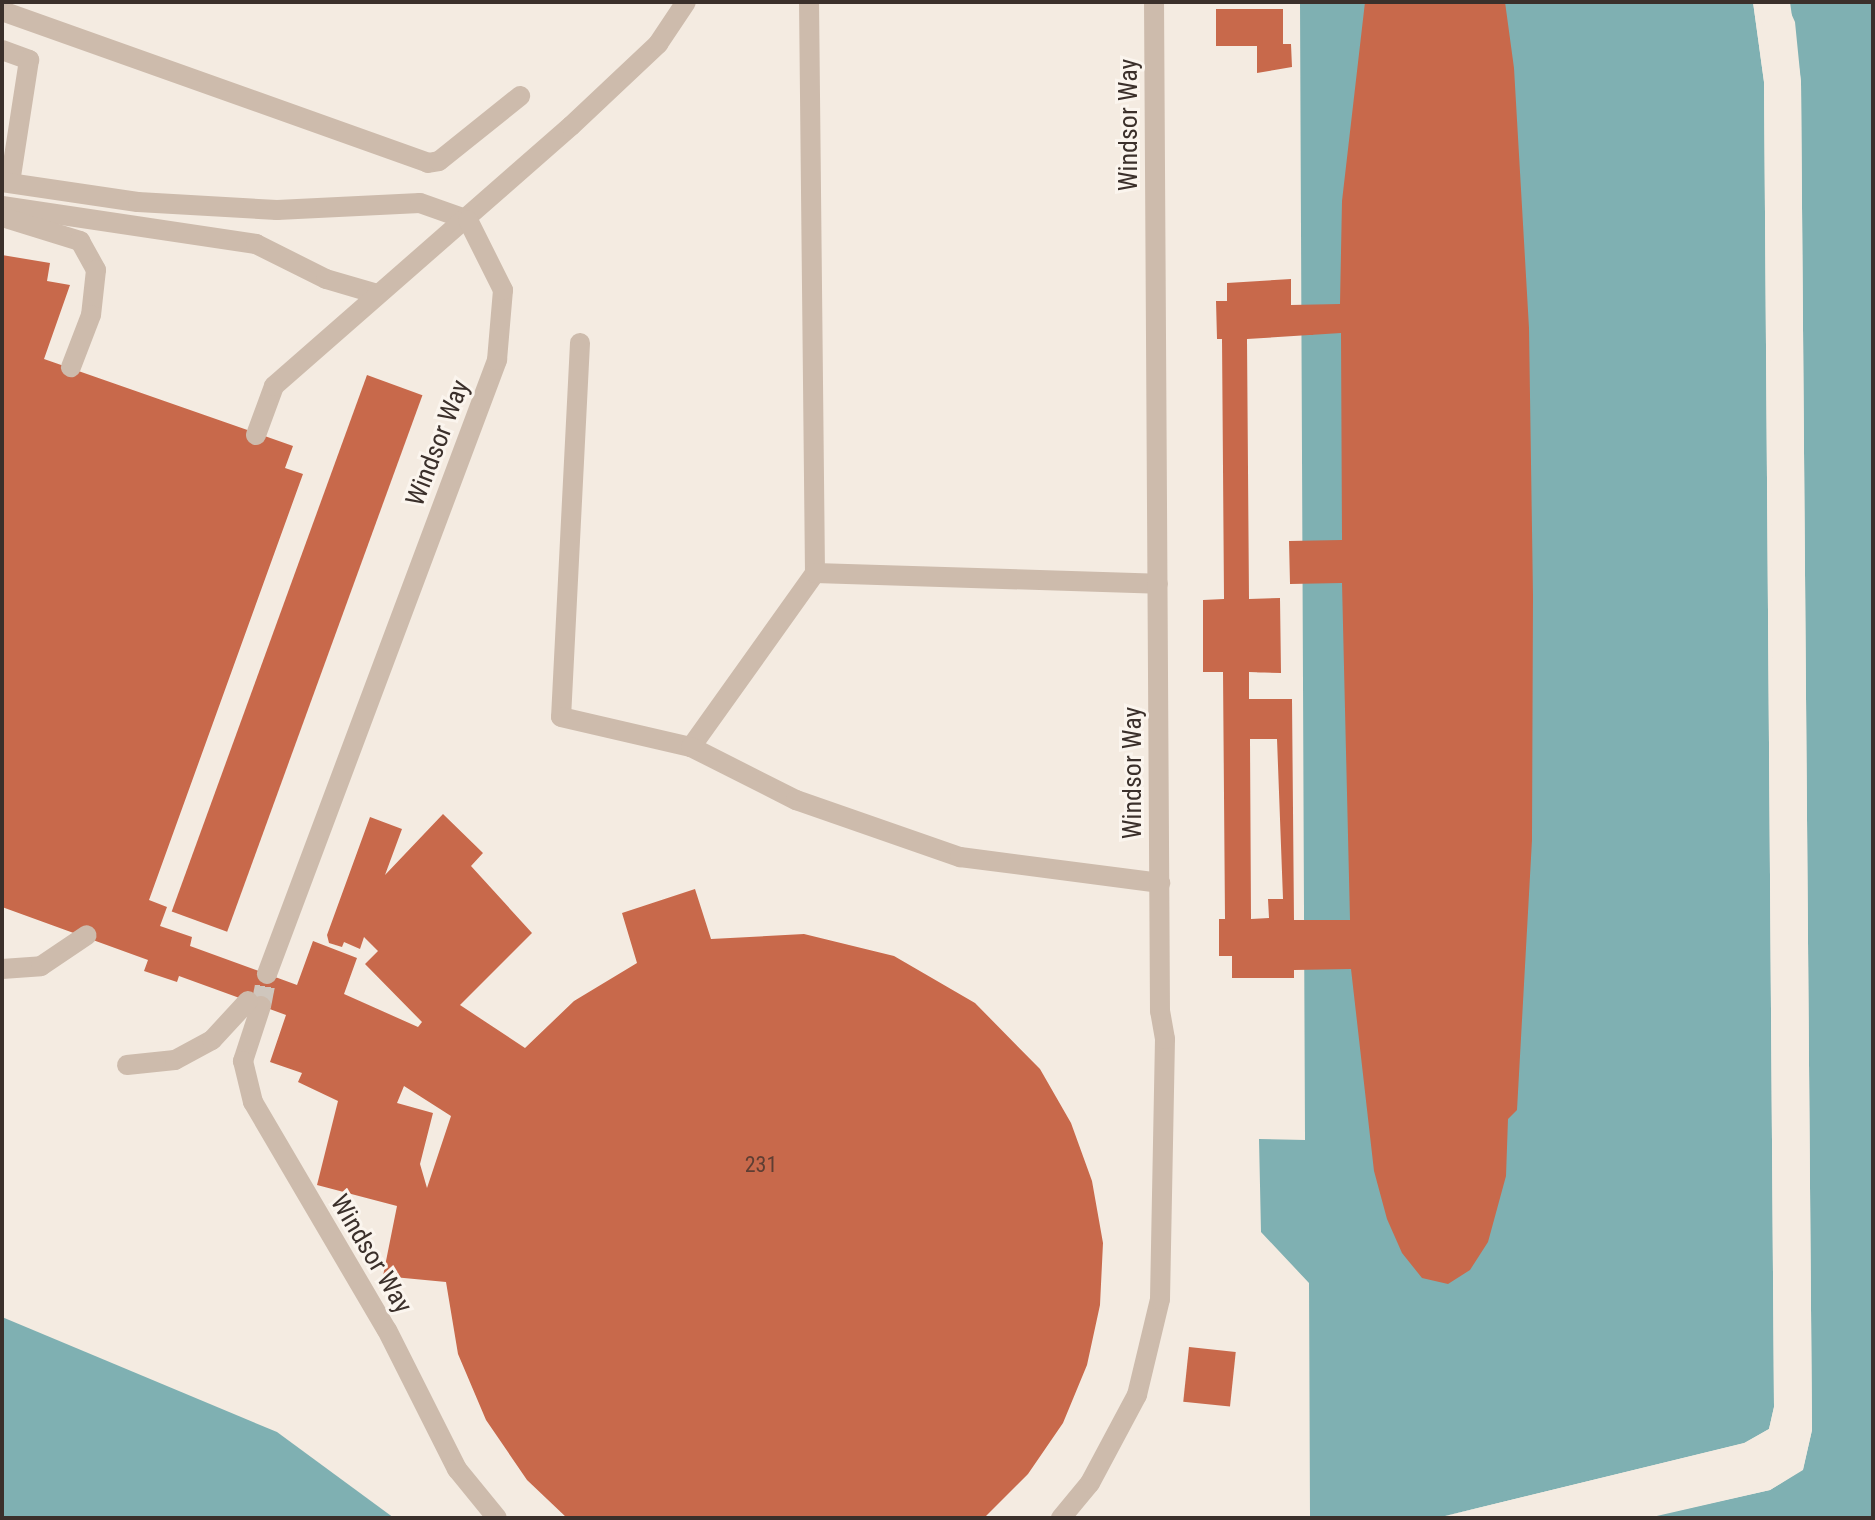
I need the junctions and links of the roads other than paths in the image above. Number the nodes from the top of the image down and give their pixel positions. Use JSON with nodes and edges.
{"nodes":[{"id":1,"x":686,"y":2,"type":"edge"},
{"id":2,"x":809,"y":2,"type":"edge"},
{"id":3,"x":1154,"y":2,"type":"edge"},
{"id":4,"x":2,"y":11,"type":"edge"},
{"id":5,"x":2,"y":50,"type":"edge"},
{"id":6,"x":520,"y":96,"type":"dead end"},
{"id":7,"x":6,"y":183,"type":"edge"},
{"id":8,"x":2,"y":206,"type":"edge"},
{"id":9,"x":2,"y":217,"type":"edge"},
{"id":10,"x":468,"y":220,"type":"junction"},
{"id":11,"x":377,"y":294,"type":"junction"},
{"id":12,"x":580,"y":343,"type":"dead end"},
{"id":13,"x":71,"y":367,"type":"dead end"},
{"id":14,"x":256,"y":435,"type":"dead end"},
{"id":15,"x":815,"y":573,"type":"junction"},
{"id":16,"x":1158,"y":584,"type":"junction"},
{"id":17,"x":691,"y":747,"type":"junction"},
{"id":18,"x":1160,"y":883,"type":"junction"},
{"id":19,"x":87,"y":935,"type":"dead end"},
{"id":20,"x":2,"y":969,"type":"edge"},
{"id":21,"x":267,"y":974,"type":"tunnel mouth"},
{"id":22,"x":127,"y":1065,"type":"dead end"},
{"id":23,"x":497,"y":1518,"type":"edge"},
{"id":24,"x":1061,"y":1518,"type":"edge"}],
"edges":[{"from":1,"to":10,"type":"street"},
{"from":2,"to":15,"type":"street"},
{"from":3,"to":16,"type":"street","name":"Windsor Way"},
{"from":4,"to":6,"type":"street"},
{"from":5,"to":7,"type":"street"},
{"from":7,"to":10,"type":"street"},
{"from":8,"to":11,"type":"street"},
{"from":9,"to":13,"type":"street"},
{"from":10,"to":11,"type":"street"},
{"from":10,"to":21,"type":"street","name":"Windsor Way"},
{"from":11,"to":14,"type":"street"},
{"from":12,"to":17,"type":"street"},
{"from":15,"to":16,"type":"street"},
{"from":15,"to":17,"type":"street"},
{"from":16,"to":18,"type":"street","name":"Windsor Way"},
{"from":17,"to":18,"type":"street"},
{"from":18,"to":24,"type":"street","name":"Windsor Way"},
{"from":19,"to":20,"type":"street"},
{"from":22,"to":23,"type":"street","name":"Windsor Way"}]}
